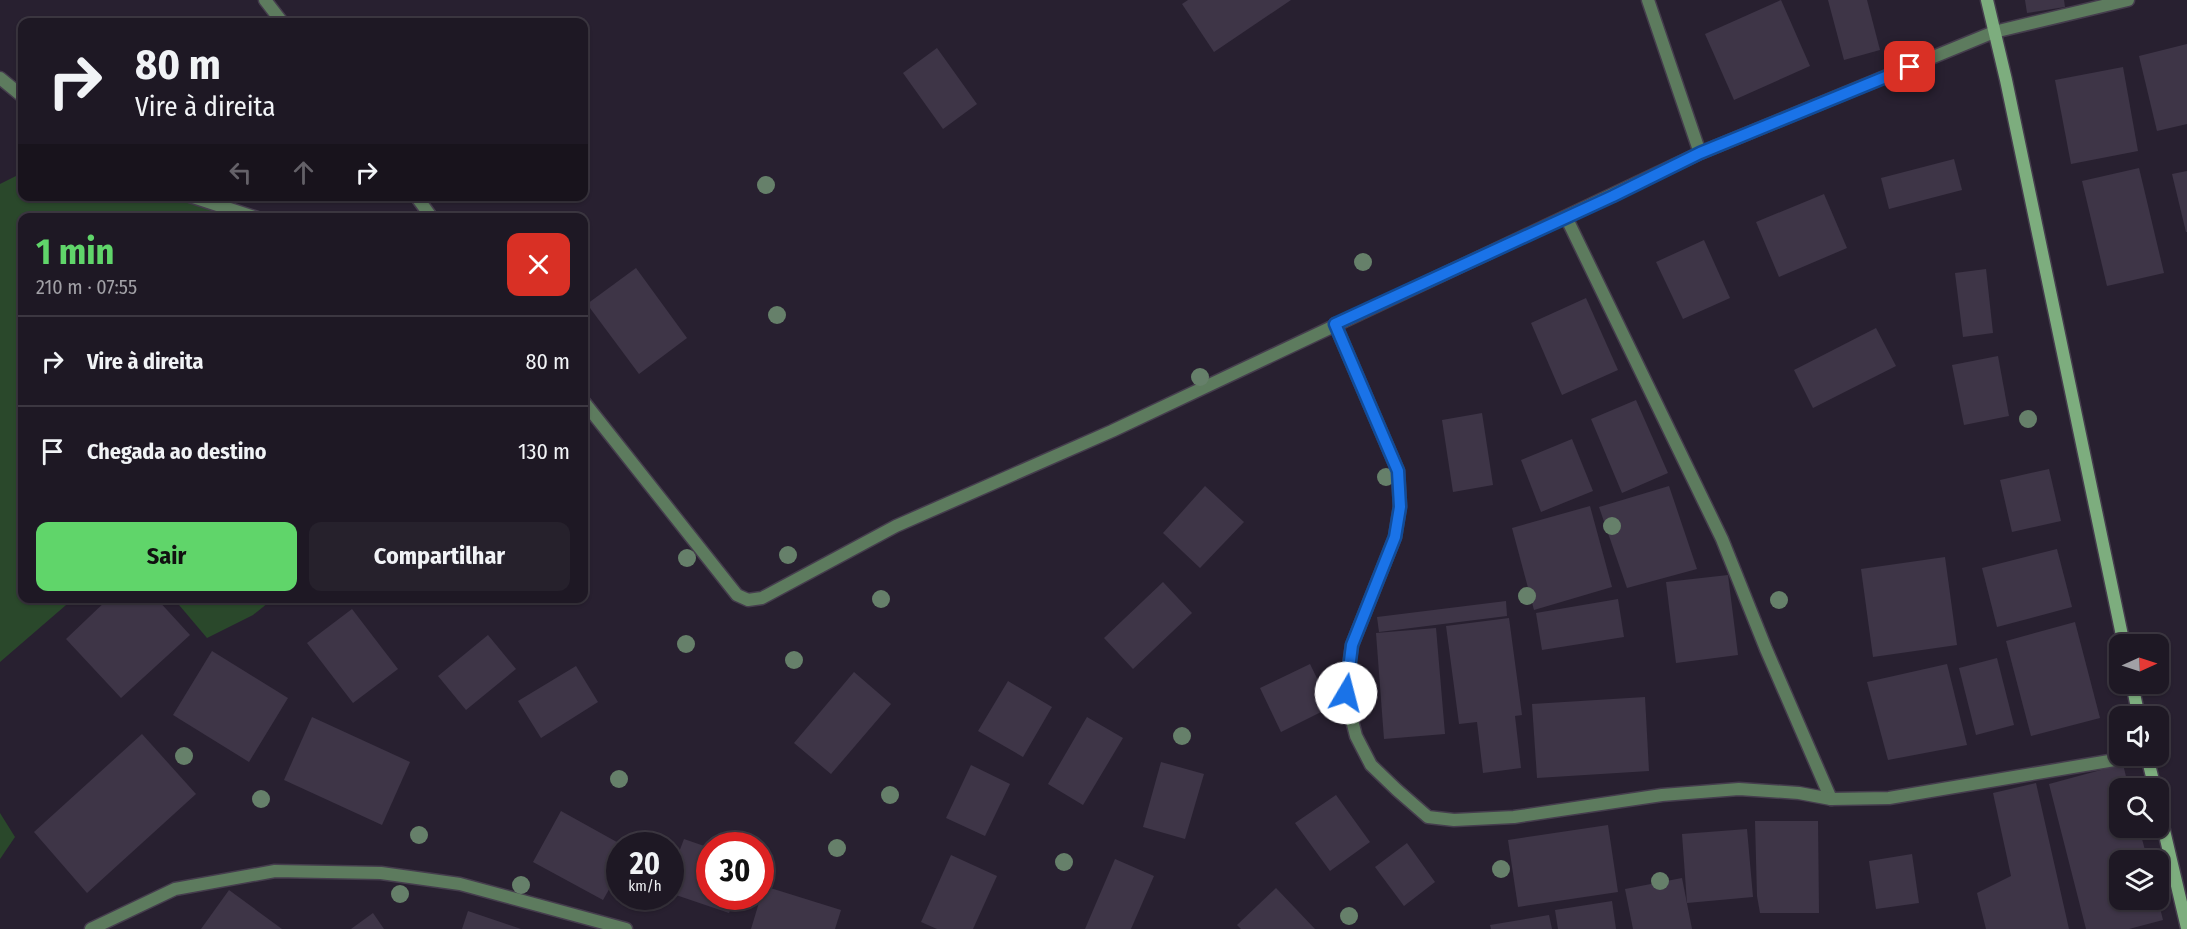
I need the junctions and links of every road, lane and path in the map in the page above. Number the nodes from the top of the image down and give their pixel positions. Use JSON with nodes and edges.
{"nodes":[{"id":1,"x":265,"y":0,"type":"edge"},
{"id":2,"x":1648,"y":0,"type":"edge"},
{"id":3,"x":1987,"y":0,"type":"edge"},
{"id":4,"x":2128,"y":0,"type":"edge"},
{"id":5,"x":279,"y":18,"type":"edge"},
{"id":6,"x":1994,"y":32,"type":"junction"},
{"id":7,"x":0,"y":78,"type":"edge"},
{"id":8,"x":18,"y":93,"type":"edge"},
{"id":9,"x":1700,"y":153,"type":"junction"},
{"id":10,"x":205,"y":201,"type":"edge"},
{"id":11,"x":242,"y":213,"type":"edge"},
{"id":12,"x":1566,"y":217,"type":"junction"},
{"id":13,"x":1335,"y":324,"type":"junction"},
{"id":14,"x":588,"y":407,"type":"edge"},
{"id":15,"x":2122,"y":634,"type":"edge"},
{"id":16,"x":2109,"y":761,"type":"edge"},
{"id":17,"x":1831,"y":799,"type":"junction"},
{"id":18,"x":2166,"y":838,"type":"edge"},
{"id":19,"x":2187,"y":928,"type":"edge"},
{"id":20,"x":91,"y":929,"type":"edge"},
{"id":21,"x":626,"y":929,"type":"edge"}],
"edges":[{"from":1,"to":5,"type":"street"},
{"from":2,"to":9,"type":"street"},
{"from":3,"to":6,"type":"main road"},
{"from":4,"to":6,"type":"street"},
{"from":6,"to":9,"type":"street"},
{"from":6,"to":15,"type":"main road"},
{"from":7,"to":8,"type":"street"},
{"from":9,"to":12,"type":"street"},
{"from":10,"to":11,"type":"street"},
{"from":12,"to":13,"type":"street"},
{"from":12,"to":17,"type":"street"},
{"from":13,"to":14,"type":"street"},
{"from":13,"to":17,"type":"street"},
{"from":16,"to":17,"type":"street"},
{"from":18,"to":19,"type":"main road"},
{"from":20,"to":21,"type":"street"}]}
